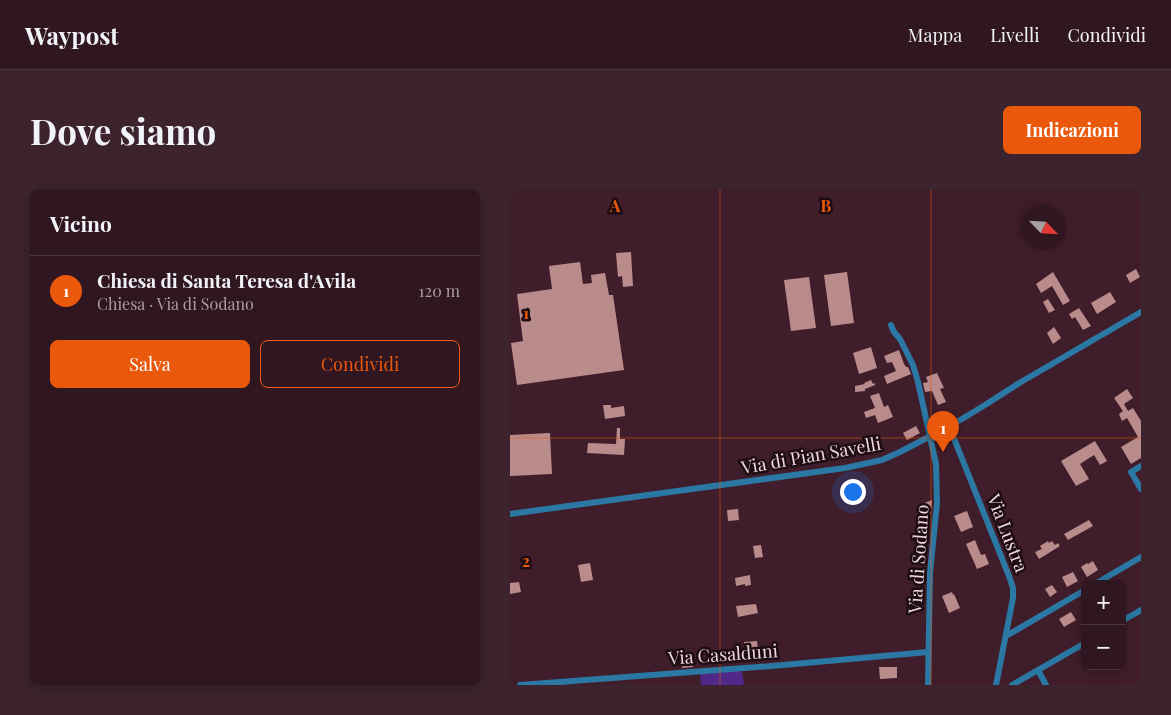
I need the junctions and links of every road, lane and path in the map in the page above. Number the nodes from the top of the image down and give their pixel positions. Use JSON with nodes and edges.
{"nodes":[{"id":1,"x":1141,"y":312,"type":"edge"},
{"id":2,"x":891,"y":326,"type":"dead end"},
{"id":3,"x":949,"y":426,"type":"junction"},
{"id":4,"x":930,"y":436,"type":"junction"},
{"id":5,"x":1141,"y":466,"type":"edge"},
{"id":6,"x":1141,"y":490,"type":"edge"},
{"id":7,"x":510,"y":514,"type":"edge"},
{"id":8,"x":1141,"y":557,"type":"edge"},
{"id":9,"x":1102,"y":580,"type":"edge"},
{"id":10,"x":1081,"y":592,"type":"edge"},
{"id":11,"x":1141,"y":610,"type":"edge"},
{"id":12,"x":1126,"y":619,"type":"edge"},
{"id":13,"x":1006,"y":636,"type":"junction"},
{"id":14,"x":1081,"y":645,"type":"edge"},
{"id":15,"x":928,"y":652,"type":"junction"},
{"id":16,"x":1038,"y":670,"type":"junction"},
{"id":17,"x":520,"y":685,"type":"edge"},
{"id":18,"x":928,"y":685,"type":"edge"},
{"id":19,"x":996,"y":685,"type":"edge"},
{"id":20,"x":1012,"y":685,"type":"edge"},
{"id":21,"x":1046,"y":685,"type":"edge"}],
"edges":[{"from":1,"to":3,"type":"street","name":"Via di Pian Savelli"},
{"from":2,"to":4,"type":"street","name":"Via di Sodano"},
{"from":3,"to":4,"type":"street","name":"Via di Pian Savelli"},
{"from":3,"to":13,"type":"street","name":"Via Lustra"},
{"from":4,"to":7,"type":"street","name":"Via di Pian Savelli"},
{"from":4,"to":15,"type":"street","name":"Via di Sodano"},
{"from":5,"to":6,"type":"street"},
{"from":8,"to":9,"type":"street"},
{"from":10,"to":13,"type":"street"},
{"from":11,"to":12,"type":"street"},
{"from":13,"to":19,"type":"street","name":"Via Lustra"},
{"from":14,"to":16,"type":"street"},
{"from":15,"to":17,"type":"street","name":"Via Casalduni"},
{"from":15,"to":18,"type":"street","name":"Via di Sodano"},
{"from":16,"to":20,"type":"street"},
{"from":16,"to":21,"type":"street"}]}
